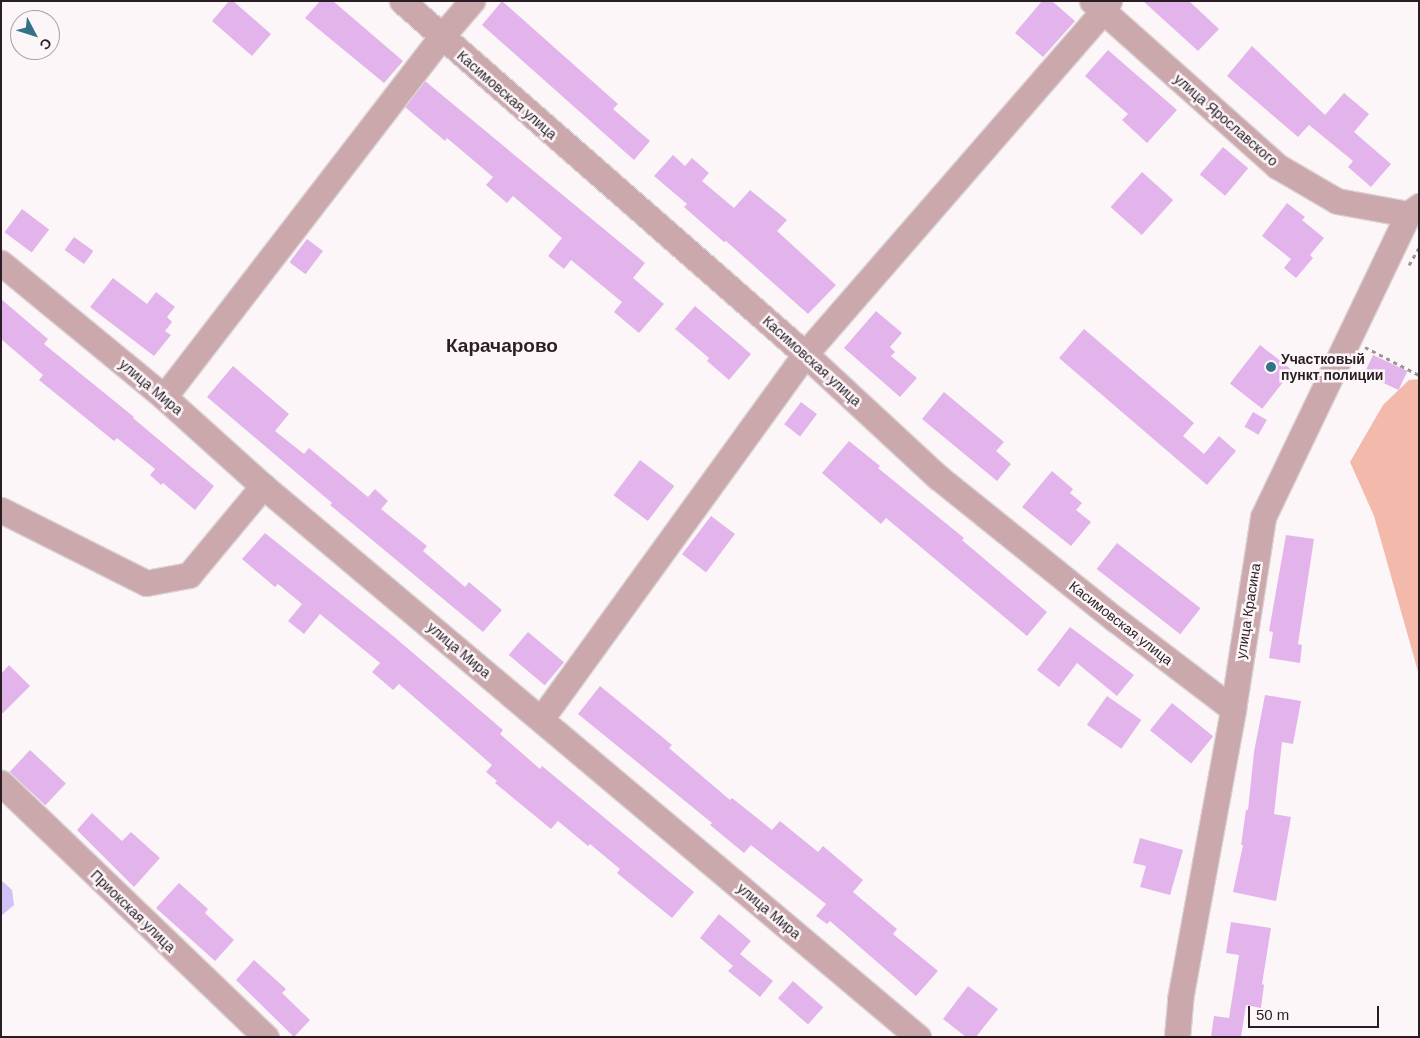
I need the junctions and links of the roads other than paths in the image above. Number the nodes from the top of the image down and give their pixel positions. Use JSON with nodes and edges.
{"nodes":[{"id":1,"x":402,"y":1,"type":"edge"},
{"id":2,"x":472,"y":1,"type":"edge"},
{"id":3,"x":1101,"y":5,"type":"edge"},
{"id":4,"x":440,"y":37,"type":"junction"},
{"id":5,"x":1413,"y":210,"type":"edge"},
{"id":6,"x":1,"y":263,"type":"edge"},
{"id":7,"x":805,"y":354,"type":"junction"},
{"id":8,"x":164,"y":396,"type":"junction"},
{"id":9,"x":263,"y":486,"type":"junction"},
{"id":10,"x":1,"y":510,"type":"edge"},
{"id":11,"x":1233,"y":709,"type":"junction"},
{"id":12,"x":541,"y":719,"type":"junction"},
{"id":13,"x":1,"y":783,"type":"edge"},
{"id":14,"x":266,"y":1037,"type":"edge"},
{"id":15,"x":918,"y":1037,"type":"edge"},
{"id":16,"x":1177,"y":1037,"type":"edge"}],
"edges":[{"from":1,"to":4,"type":"street","name":"Касимовская улица"},
{"from":2,"to":4,"type":"street"},
{"from":3,"to":5,"type":"street","name":"улица Ярославского"},
{"from":3,"to":7,"type":"street"},
{"from":4,"to":7,"type":"street","name":"Касимовская улица"},
{"from":4,"to":8,"type":"street"},
{"from":5,"to":11,"type":"street","name":"улица Красина"},
{"from":6,"to":8,"type":"street","name":"улица Мира"},
{"from":7,"to":11,"type":"street","name":"Касимовская улица"},
{"from":7,"to":12,"type":"street"},
{"from":8,"to":9,"type":"street","name":"улица Мира"},
{"from":9,"to":10,"type":"street"},
{"from":9,"to":12,"type":"street","name":"улица Мира"},
{"from":11,"to":16,"type":"street","name":"улица Красина"},
{"from":12,"to":15,"type":"street","name":"улица Мира"},
{"from":13,"to":14,"type":"street","name":"Приокская улица"}]}
